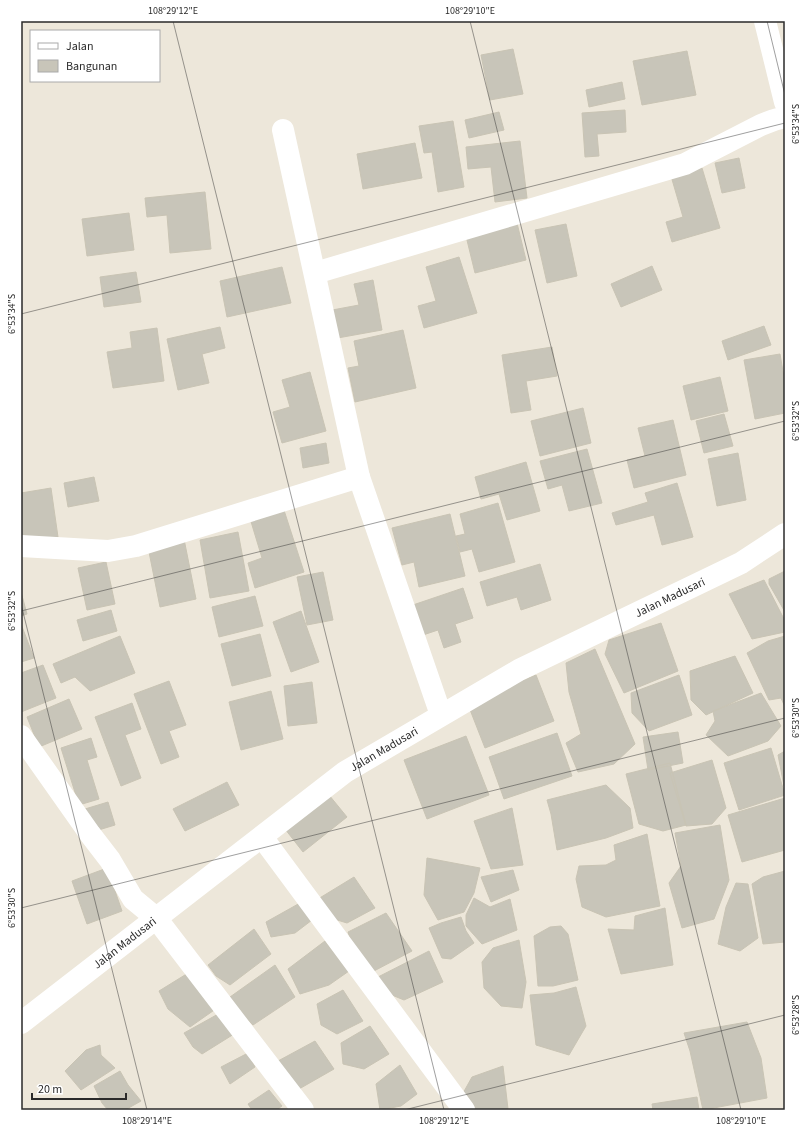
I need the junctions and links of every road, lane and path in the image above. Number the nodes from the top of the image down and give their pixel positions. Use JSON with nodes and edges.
{"nodes":[{"id":1,"x":765,"y":21,"type":"edge"},
{"id":2,"x":785,"y":102,"type":"edge"},
{"id":3,"x":785,"y":117,"type":"edge"},
{"id":4,"x":283,"y":130,"type":"dead end"},
{"id":5,"x":315,"y":273,"type":"junction"},
{"id":6,"x":359,"y":477,"type":"junction"},
{"id":7,"x":785,"y":534,"type":"edge"},
{"id":8,"x":21,"y":546,"type":"edge"},
{"id":9,"x":441,"y":715,"type":"junction"},
{"id":10,"x":21,"y":736,"type":"edge"},
{"id":11,"x":262,"y":837,"type":"junction"},
{"id":12,"x":156,"y":918,"type":"junction"},
{"id":13,"x":21,"y":1023,"type":"edge"},
{"id":14,"x":303,"y":1110,"type":"edge"},
{"id":15,"x":464,"y":1110,"type":"edge"}],
"edges":[{"from":1,"to":2,"type":"street"},
{"from":3,"to":5,"type":"street"},
{"from":4,"to":5,"type":"street"},
{"from":5,"to":6,"type":"street"},
{"from":6,"to":8,"type":"street"},
{"from":6,"to":9,"type":"street"},
{"from":7,"to":9,"type":"street","name":"Jalan Madusari"},
{"from":9,"to":11,"type":"street","name":"Jalan Madusari"},
{"from":10,"to":12,"type":"street"},
{"from":11,"to":12,"type":"street","name":"Jalan Madusari"},
{"from":11,"to":15,"type":"street"},
{"from":12,"to":13,"type":"street","name":"Jalan Madusari"},
{"from":12,"to":14,"type":"street"}]}
